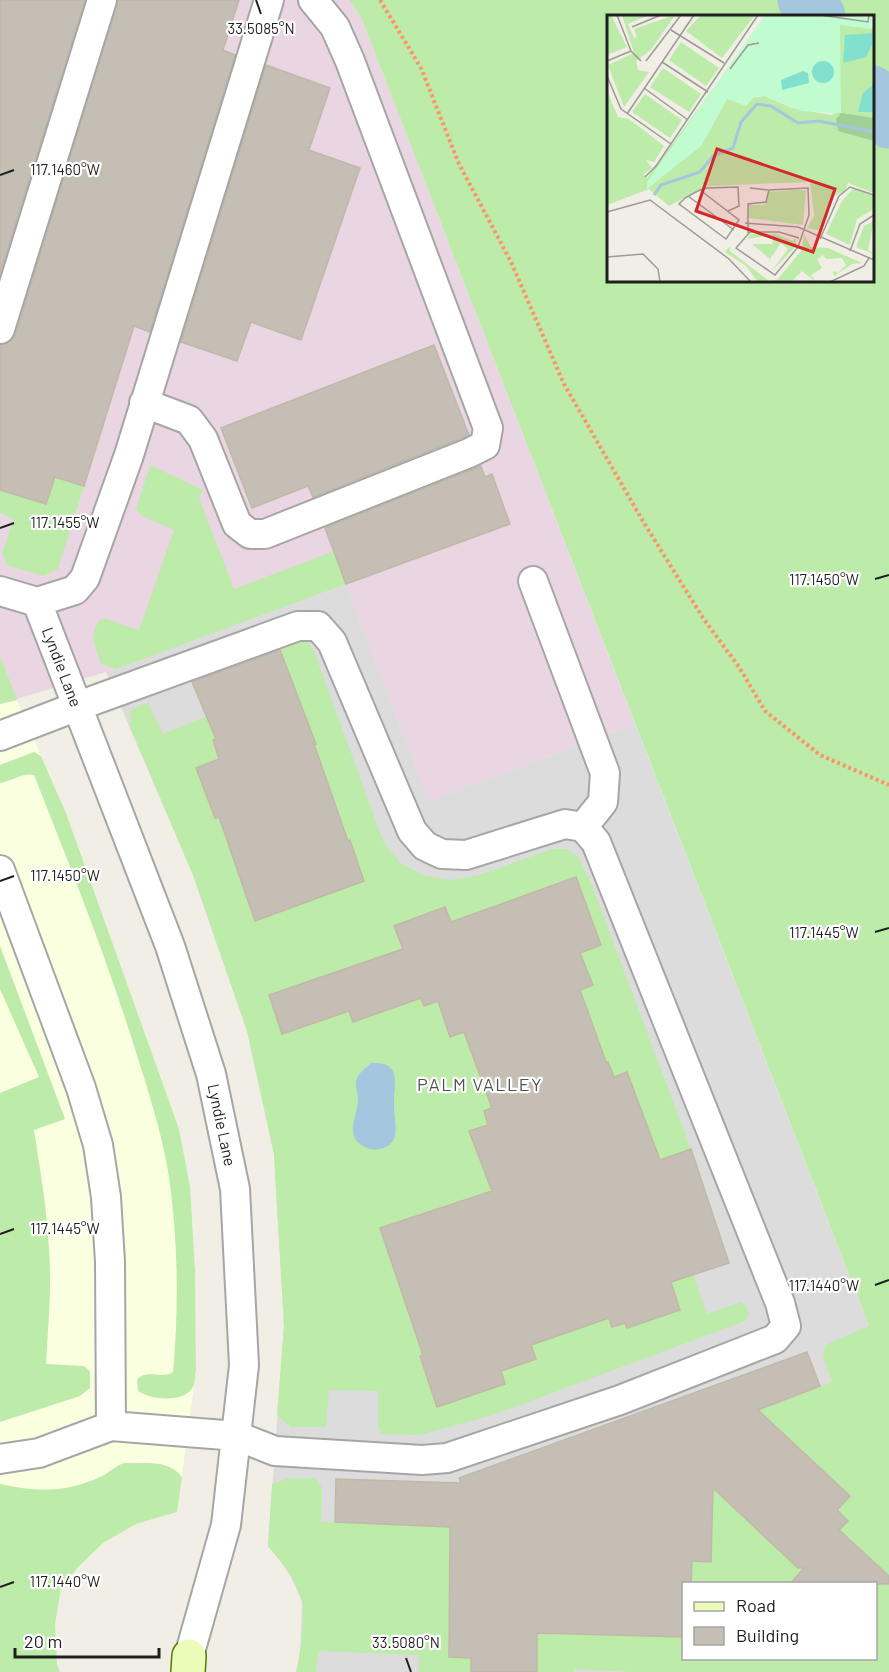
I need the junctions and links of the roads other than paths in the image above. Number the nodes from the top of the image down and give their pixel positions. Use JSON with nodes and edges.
{"nodes":[{"id":1,"x":102,"y":0,"type":"edge"},
{"id":2,"x":269,"y":0,"type":"edge"},
{"id":3,"x":313,"y":0,"type":"edge"},
{"id":4,"x":0,"y":329,"type":"edge"},
{"id":5,"x":144,"y":403,"type":"junction"},
{"id":6,"x":533,"y":581,"type":"dead end"},
{"id":7,"x":0,"y":591,"type":"edge"},
{"id":8,"x":37,"y":602,"type":"junction"},
{"id":9,"x":78,"y":706,"type":"junction"},
{"id":10,"x":0,"y":736,"type":"edge"},
{"id":11,"x":583,"y":827,"type":"junction"},
{"id":12,"x":0,"y":870,"type":"edge"},
{"id":13,"x":111,"y":1426,"type":"junction"},
{"id":14,"x":237,"y":1436,"type":"junction"},
{"id":15,"x":0,"y":1459,"type":"edge"},
{"id":16,"x":188,"y":1664,"type":"edge"}],
"edges":[{"from":1,"to":4,"type":"lane"},
{"from":2,"to":5,"type":"lane"},
{"from":3,"to":5,"type":"lane"},
{"from":5,"to":8,"type":"lane"},
{"from":6,"to":11,"type":"lane"},
{"from":7,"to":8,"type":"lane"},
{"from":8,"to":9,"type":"lane","name":"Lyndie Lane"},
{"from":9,"to":10,"type":"lane"},
{"from":9,"to":11,"type":"lane"},
{"from":9,"to":14,"type":"lane","name":"Lyndie Lane"},
{"from":11,"to":14,"type":"lane"},
{"from":12,"to":13,"type":"lane"},
{"from":13,"to":14,"type":"lane"},
{"from":13,"to":15,"type":"lane"},
{"from":14,"to":16,"type":"lane","name":"Lyndie Lane"}]}
